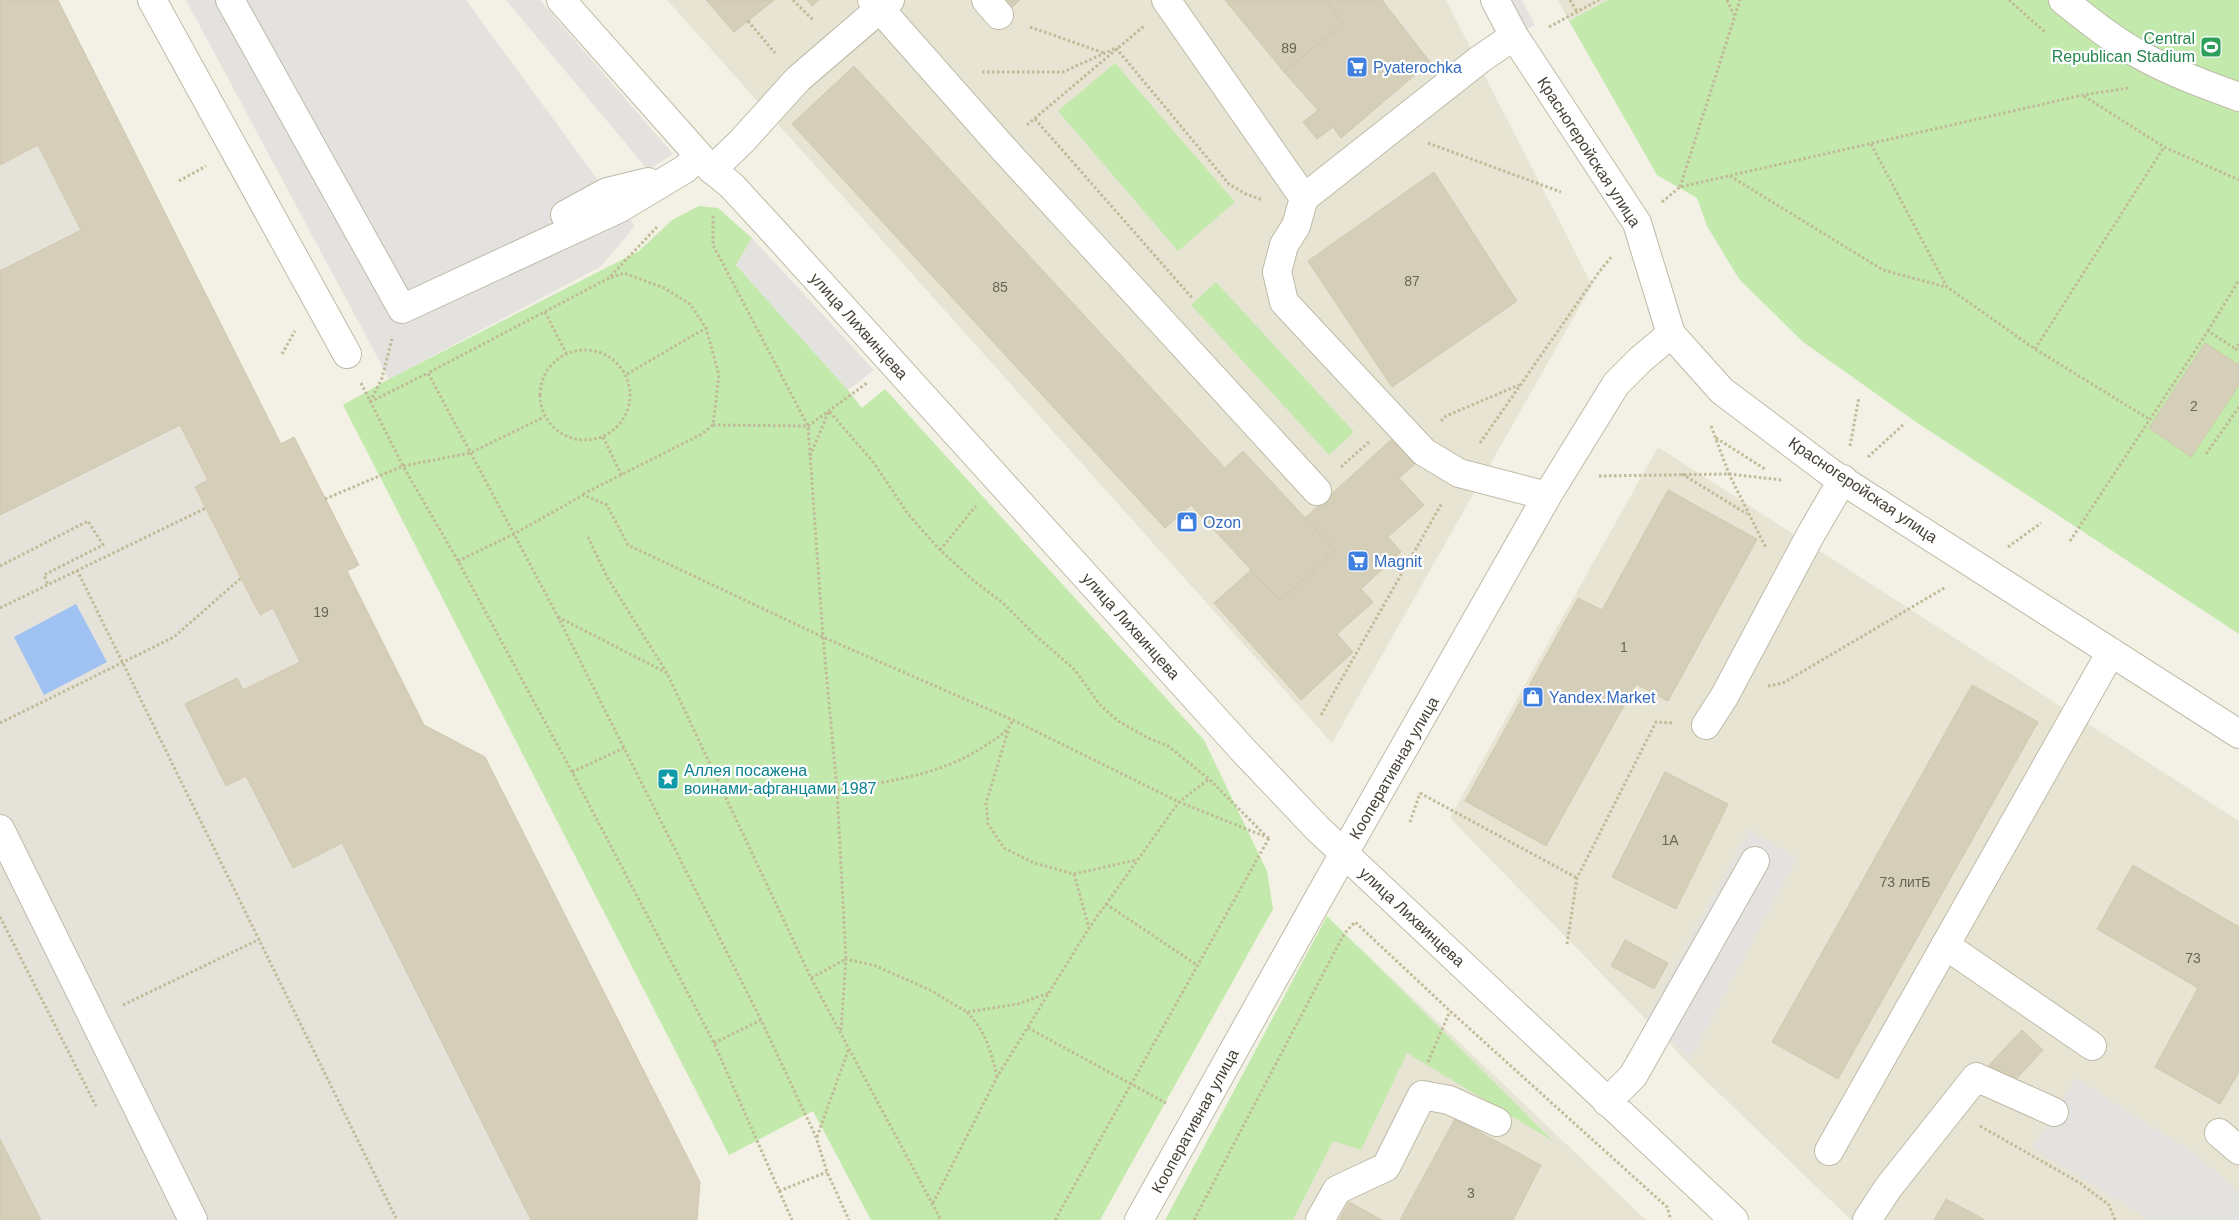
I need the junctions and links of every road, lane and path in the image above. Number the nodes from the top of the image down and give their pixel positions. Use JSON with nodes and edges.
{"nodes":[{"id":1,"x":152,"y":0,"type":"edge"},
{"id":2,"x":230,"y":0,"type":"edge"},
{"id":3,"x":561,"y":0,"type":"edge"},
{"id":4,"x":1166,"y":0,"type":"edge"},
{"id":5,"x":1495,"y":0,"type":"edge"},
{"id":6,"x":1570,"y":0,"type":"edge"},
{"id":7,"x":1599,"y":0,"type":"edge"},
{"id":8,"x":1727,"y":0,"type":"edge"},
{"id":9,"x":1740,"y":0,"type":"edge"},
{"id":10,"x":2063,"y":0,"type":"edge"},
{"id":11,"x":880,"y":3,"type":"edge"},
{"id":12,"x":992,"y":7,"type":"edge"},
{"id":13,"x":1576,"y":12,"type":"junction"},
{"id":14,"x":1735,"y":15,"type":"junction"},
{"id":15,"x":748,"y":21,"type":"dead end"},
{"id":16,"x":1542,"y":31,"type":"dead end"},
{"id":17,"x":1514,"y":36,"type":"junction"},
{"id":18,"x":1116,"y":48,"type":"junction"},
{"id":19,"x":1105,"y":53,"type":"junction"},
{"id":20,"x":776,"y":54,"type":"dead end"},
{"id":21,"x":931,"y":66,"type":"junction"},
{"id":22,"x":2132,"y":88,"type":"dead end"},
{"id":23,"x":2083,"y":95,"type":"junction"},
{"id":24,"x":2239,"y":97,"type":"edge"},
{"id":25,"x":1035,"y":119,"type":"junction"},
{"id":26,"x":1391,"y":130,"type":"junction"},
{"id":27,"x":1870,"y":144,"type":"junction"},
{"id":28,"x":1001,"y":146,"type":"junction"},
{"id":29,"x":2164,"y":147,"type":"junction"},
{"id":30,"x":706,"y":162,"type":"junction"},
{"id":31,"x":1730,"y":176,"type":"junction"},
{"id":32,"x":2239,"y":180,"type":"edge"},
{"id":33,"x":1561,"y":192,"type":"dead end"},
{"id":34,"x":1302,"y":205,"type":"junction"},
{"id":35,"x":712,"y":212,"type":"dead end"},
{"id":36,"x":662,"y":222,"type":"dead end"},
{"id":37,"x":1606,"y":263,"type":"dead end"},
{"id":38,"x":609,"y":278,"type":"junction"},
{"id":39,"x":2239,"y":280,"type":"edge"},
{"id":40,"x":1947,"y":287,"type":"junction"},
{"id":41,"x":1193,"y":299,"type":"dead end"},
{"id":42,"x":402,"y":309,"type":"junction"},
{"id":43,"x":545,"y":312,"type":"junction"},
{"id":44,"x":706,"y":328,"type":"junction"},
{"id":45,"x":2208,"y":331,"type":"junction"},
{"id":46,"x":1671,"y":334,"type":"junction"},
{"id":47,"x":2239,"y":344,"type":"edge"},
{"id":48,"x":2035,"y":349,"type":"junction"},
{"id":49,"x":2237,"y":350,"type":"edge"},
{"id":50,"x":566,"y":353,"type":"junction"},
{"id":51,"x":348,"y":354,"type":"dead end"},
{"id":52,"x":893,"y":363,"type":"junction"},
{"id":53,"x":428,"y":373,"type":"junction"},
{"id":54,"x":627,"y":374,"type":"junction"},
{"id":55,"x":1860,"y":398,"type":"dead end"},
{"id":56,"x":370,"y":402,"type":"junction"},
{"id":57,"x":2239,"y":407,"type":"edge"},
{"id":58,"x":829,"y":412,"type":"junction"},
{"id":59,"x":544,"y":417,"type":"junction"},
{"id":60,"x":1394,"y":418,"type":"junction"},
{"id":61,"x":2149,"y":419,"type":"junction"},
{"id":62,"x":1708,"y":421,"type":"dead end"},
{"id":63,"x":1904,"y":424,"type":"dead end"},
{"id":64,"x":713,"y":426,"type":"junction"},
{"id":65,"x":808,"y":426,"type":"junction"},
{"id":66,"x":603,"y":437,"type":"junction"},
{"id":67,"x":470,"y":453,"type":"junction"},
{"id":68,"x":2206,"y":454,"type":"dead end"},
{"id":69,"x":810,"y":457,"type":"junction"},
{"id":70,"x":403,"y":466,"type":"junction"},
{"id":71,"x":1459,"y":473,"type":"junction"},
{"id":72,"x":1681,"y":474,"type":"junction"},
{"id":73,"x":1729,"y":474,"type":"junction"},
{"id":74,"x":622,"y":476,"type":"junction"},
{"id":75,"x":998,"y":478,"type":"junction"},
{"id":76,"x":1843,"y":479,"type":"junction"},
{"id":77,"x":1783,"y":480,"type":"dead end"},
{"id":78,"x":1317,"y":491,"type":"joint"},
{"id":79,"x":583,"y":495,"type":"junction"},
{"id":80,"x":1547,"y":496,"type":"junction"},
{"id":81,"x":326,"y":499,"type":"dead end"},
{"id":82,"x":206,"y":508,"type":"dead end"},
{"id":83,"x":1748,"y":514,"type":"junction"},
{"id":84,"x":514,"y":534,"type":"junction"},
{"id":85,"x":588,"y":536,"type":"dead end"},
{"id":86,"x":2070,"y":541,"type":"dead end"},
{"id":87,"x":940,"y":550,"type":"junction"},
{"id":88,"x":458,"y":561,"type":"junction"},
{"id":89,"x":0,"y":566,"type":"edge"},
{"id":90,"x":1980,"y":568,"type":"junction"},
{"id":91,"x":77,"y":570,"type":"junction"},
{"id":92,"x":241,"y":578,"type":"dead end"},
{"id":93,"x":1785,"y":584,"type":"junction"},
{"id":94,"x":48,"y":585,"type":"junction"},
{"id":95,"x":0,"y":608,"type":"edge"},
{"id":96,"x":558,"y":617,"type":"junction"},
{"id":97,"x":823,"y":637,"type":"junction"},
{"id":98,"x":2111,"y":652,"type":"junction"},
{"id":99,"x":124,"y":662,"type":"junction"},
{"id":100,"x":667,"y":673,"type":"junction"},
{"id":101,"x":1724,"y":697,"type":"junction"},
{"id":102,"x":1321,"y":715,"type":"dead end"},
{"id":103,"x":1013,"y":720,"type":"junction"},
{"id":104,"x":0,"y":723,"type":"edge"},
{"id":105,"x":1706,"y":725,"type":"joint"},
{"id":106,"x":1008,"y":731,"type":"junction"},
{"id":107,"x":2239,"y":734,"type":"edge"},
{"id":108,"x":624,"y":748,"type":"junction"},
{"id":109,"x":572,"y":772,"type":"junction"},
{"id":110,"x":1209,"y":779,"type":"junction"},
{"id":111,"x":837,"y":790,"type":"junction"},
{"id":112,"x":1420,"y":793,"type":"dead end"},
{"id":113,"x":1179,"y":802,"type":"junction"},
{"id":114,"x":0,"y":829,"type":"edge"},
{"id":115,"x":1269,"y":838,"type":"junction"},
{"id":116,"x":1345,"y":854,"type":"junction"},
{"id":117,"x":1137,"y":860,"type":"junction"},
{"id":118,"x":1755,"y":861,"type":"dead end"},
{"id":119,"x":1074,"y":874,"type":"junction"},
{"id":120,"x":1578,"y":878,"type":"junction"},
{"id":121,"x":1106,"y":904,"type":"junction"},
{"id":122,"x":0,"y":917,"type":"edge"},
{"id":123,"x":1089,"y":928,"type":"junction"},
{"id":124,"x":260,"y":939,"type":"junction"},
{"id":125,"x":1567,"y":944,"type":"dead end"},
{"id":126,"x":1945,"y":945,"type":"junction"},
{"id":127,"x":846,"y":959,"type":"junction"},
{"id":128,"x":1197,"y":965,"type":"junction"},
{"id":129,"x":811,"y":978,"type":"junction"},
{"id":130,"x":1050,"y":993,"type":"junction"},
{"id":131,"x":968,"y":1012,"type":"junction"},
{"id":132,"x":1450,"y":1012,"type":"junction"},
{"id":133,"x":93,"y":1019,"type":"junction"},
{"id":134,"x":761,"y":1020,"type":"junction"},
{"id":135,"x":1028,"y":1028,"type":"junction"},
{"id":136,"x":841,"y":1032,"type":"junction"},
{"id":137,"x":714,"y":1043,"type":"junction"},
{"id":138,"x":2092,"y":1046,"type":"dead end"},
{"id":139,"x":849,"y":1048,"type":"junction"},
{"id":140,"x":998,"y":1077,"type":"junction"},
{"id":141,"x":1131,"y":1083,"type":"junction"},
{"id":142,"x":1422,"y":1095,"type":"junction"},
{"id":143,"x":1607,"y":1102,"type":"junction"},
{"id":144,"x":2054,"y":1112,"type":"dead end"},
{"id":145,"x":100,"y":1113,"type":"dead end"},
{"id":146,"x":1196,"y":1121,"type":"junction"},
{"id":147,"x":1497,"y":1122,"type":"dead end"},
{"id":148,"x":1975,"y":1123,"type":"dead end"},
{"id":149,"x":816,"y":1137,"type":"junction"},
{"id":150,"x":1829,"y":1151,"type":"dead end"},
{"id":151,"x":828,"y":1172,"type":"junction"},
{"id":152,"x":779,"y":1191,"type":"junction"},
{"id":153,"x":933,"y":1204,"type":"junction"},
{"id":154,"x":193,"y":1220,"type":"edge"},
{"id":155,"x":397,"y":1220,"type":"edge"},
{"id":156,"x":792,"y":1220,"type":"edge"},
{"id":157,"x":849,"y":1220,"type":"edge"},
{"id":158,"x":941,"y":1220,"type":"edge"},
{"id":159,"x":1055,"y":1220,"type":"edge"},
{"id":160,"x":1140,"y":1220,"type":"edge"},
{"id":161,"x":1194,"y":1220,"type":"edge"},
{"id":162,"x":1320,"y":1220,"type":"edge"},
{"id":163,"x":1671,"y":1220,"type":"edge"},
{"id":164,"x":1734,"y":1220,"type":"edge"},
{"id":165,"x":1867,"y":1220,"type":"edge"},
{"id":166,"x":2115,"y":1220,"type":"edge"}],
"edges":[{"from":1,"to":51,"type":"street"},
{"from":2,"to":42,"type":"street"},
{"from":3,"to":30,"type":"street","name":"улица Лихвинцева"},
{"from":4,"to":34,"type":"street"},
{"from":5,"to":17,"type":"street","name":"Красногеройская улица"},
{"from":6,"to":13,"type":"path"},
{"from":7,"to":13,"type":"path"},
{"from":8,"to":14,"type":"path"},
{"from":9,"to":14,"type":"path"},
{"from":10,"to":24,"type":"street"},
{"from":11,"to":21,"type":"street"},
{"from":11,"to":30,"type":"street"},
{"from":12,"to":19,"type":"path"},
{"from":13,"to":16,"type":"path"},
{"from":14,"to":31,"type":"path"},
{"from":15,"to":20,"type":"path"},
{"from":17,"to":26,"type":"street"},
{"from":17,"to":46,"type":"street","name":"Красногеройская улица"},
{"from":18,"to":19,"type":"path"},
{"from":18,"to":25,"type":"path"},
{"from":18,"to":34,"type":"path"},
{"from":19,"to":21,"type":"path"},
{"from":21,"to":28,"type":"street"},
{"from":22,"to":23,"type":"path"},
{"from":23,"to":27,"type":"path"},
{"from":23,"to":29,"type":"path"},
{"from":25,"to":28,"type":"path"},
{"from":25,"to":41,"type":"path"},
{"from":26,"to":33,"type":"path"},
{"from":26,"to":34,"type":"street"},
{"from":27,"to":31,"type":"path"},
{"from":27,"to":40,"type":"path"},
{"from":28,"to":78,"type":"street"},
{"from":29,"to":32,"type":"path"},
{"from":29,"to":48,"type":"path"},
{"from":30,"to":42,"type":"street"},
{"from":30,"to":52,"type":"street","name":"улица Лихвинцева"},
{"from":31,"to":40,"type":"path"},
{"from":34,"to":60,"type":"street"},
{"from":35,"to":65,"type":"path"},
{"from":36,"to":38,"type":"path"},
{"from":37,"to":71,"type":"path"},
{"from":38,"to":43,"type":"path"},
{"from":38,"to":44,"type":"path"},
{"from":39,"to":45,"type":"path"},
{"from":40,"to":48,"type":"path"},
{"from":42,"to":56,"type":"path"},
{"from":43,"to":50,"type":"path"},
{"from":43,"to":53,"type":"path"},
{"from":44,"to":54,"type":"path"},
{"from":44,"to":64,"type":"path"},
{"from":45,"to":49,"type":"path"},
{"from":45,"to":61,"type":"path"},
{"from":46,"to":76,"type":"street","name":"Красногеройская улица"},
{"from":46,"to":80,"type":"street","name":"Кооперативная улица"},
{"from":47,"to":49,"type":"path"},
{"from":48,"to":61,"type":"path"},
{"from":50,"to":54,"type":"path"},
{"from":50,"to":59,"type":"path"},
{"from":52,"to":58,"type":"path"},
{"from":52,"to":75,"type":"street","name":"улица Лихвинцева"},
{"from":53,"to":56,"type":"path"},
{"from":53,"to":67,"type":"path"},
{"from":54,"to":66,"type":"path"},
{"from":55,"to":76,"type":"path"},
{"from":56,"to":70,"type":"path"},
{"from":57,"to":68,"type":"path"},
{"from":58,"to":65,"type":"path"},
{"from":58,"to":69,"type":"path"},
{"from":58,"to":87,"type":"path"},
{"from":59,"to":66,"type":"path"},
{"from":59,"to":67,"type":"path"},
{"from":60,"to":71,"type":"street"},
{"from":60,"to":78,"type":"path"},
{"from":61,"to":86,"type":"path"},
{"from":62,"to":73,"type":"path"},
{"from":63,"to":76,"type":"path"},
{"from":64,"to":65,"type":"path"},
{"from":64,"to":74,"type":"path"},
{"from":65,"to":69,"type":"path"},
{"from":66,"to":74,"type":"path"},
{"from":67,"to":70,"type":"path"},
{"from":67,"to":84,"type":"path"},
{"from":69,"to":97,"type":"path"},
{"from":70,"to":81,"type":"path"},
{"from":70,"to":88,"type":"path"},
{"from":71,"to":80,"type":"street"},
{"from":71,"to":102,"type":"path"},
{"from":72,"to":73,"type":"path"},
{"from":72,"to":80,"type":"path"},
{"from":72,"to":83,"type":"path"},
{"from":73,"to":77,"type":"path"},
{"from":73,"to":83,"type":"path"},
{"from":74,"to":79,"type":"path"},
{"from":75,"to":87,"type":"path"},
{"from":75,"to":116,"type":"street","name":"улица Лихвинцева"},
{"from":76,"to":90,"type":"street","name":"Красногеройская улица"},
{"from":76,"to":93,"type":"street"},
{"from":79,"to":84,"type":"path"},
{"from":79,"to":97,"type":"path"},
{"from":80,"to":116,"type":"street","name":"Кооперативная улица"},
{"from":82,"to":91,"type":"path"},
{"from":83,"to":93,"type":"path"},
{"from":84,"to":88,"type":"path"},
{"from":84,"to":96,"type":"path"},
{"from":85,"to":100,"type":"path"},
{"from":87,"to":110,"type":"path"},
{"from":88,"to":109,"type":"path"},
{"from":89,"to":94,"type":"path"},
{"from":90,"to":98,"type":"street","name":"Красногеройская улица"},
{"from":90,"to":101,"type":"path"},
{"from":91,"to":94,"type":"path"},
{"from":91,"to":99,"type":"path"},
{"from":92,"to":99,"type":"path"},
{"from":93,"to":101,"type":"street"},
{"from":94,"to":95,"type":"path"},
{"from":96,"to":100,"type":"path"},
{"from":96,"to":108,"type":"path"},
{"from":97,"to":103,"type":"path"},
{"from":97,"to":111,"type":"path"},
{"from":98,"to":107,"type":"street","name":"Красногеройская улица"},
{"from":98,"to":126,"type":"street"},
{"from":99,"to":104,"type":"path"},
{"from":99,"to":124,"type":"path"},
{"from":100,"to":129,"type":"path"},
{"from":101,"to":105,"type":"street"},
{"from":103,"to":106,"type":"path"},
{"from":103,"to":113,"type":"path"},
{"from":105,"to":120,"type":"path"},
{"from":106,"to":111,"type":"path"},
{"from":106,"to":119,"type":"path"},
{"from":108,"to":109,"type":"path"},
{"from":108,"to":134,"type":"path"},
{"from":109,"to":137,"type":"path"},
{"from":110,"to":113,"type":"path"},
{"from":110,"to":115,"type":"path"},
{"from":111,"to":127,"type":"path"},
{"from":112,"to":120,"type":"path"},
{"from":113,"to":115,"type":"path"},
{"from":113,"to":117,"type":"path"},
{"from":114,"to":133,"type":"street"},
{"from":115,"to":128,"type":"path"},
{"from":116,"to":143,"type":"street","name":"улица Лихвинцева"},
{"from":116,"to":146,"type":"street","name":"Кооперативная улица"},
{"from":117,"to":119,"type":"path"},
{"from":117,"to":121,"type":"path"},
{"from":118,"to":143,"type":"street"},
{"from":119,"to":123,"type":"path"},
{"from":120,"to":125,"type":"path"},
{"from":121,"to":123,"type":"path"},
{"from":121,"to":128,"type":"path"},
{"from":122,"to":145,"type":"path"},
{"from":123,"to":130,"type":"path"},
{"from":124,"to":133,"type":"path"},
{"from":124,"to":155,"type":"path"},
{"from":126,"to":138,"type":"street"},
{"from":126,"to":150,"type":"street"},
{"from":127,"to":129,"type":"path"},
{"from":127,"to":131,"type":"path"},
{"from":127,"to":136,"type":"path"},
{"from":128,"to":141,"type":"path"},
{"from":129,"to":136,"type":"path"},
{"from":130,"to":131,"type":"path"},
{"from":130,"to":135,"type":"path"},
{"from":131,"to":140,"type":"path"},
{"from":132,"to":142,"type":"path"},
{"from":132,"to":161,"type":"path"},
{"from":132,"to":163,"type":"path"},
{"from":133,"to":154,"type":"street"},
{"from":134,"to":137,"type":"path"},
{"from":134,"to":149,"type":"path"},
{"from":135,"to":140,"type":"path"},
{"from":135,"to":141,"type":"path"},
{"from":136,"to":139,"type":"path"},
{"from":137,"to":152,"type":"path"},
{"from":139,"to":149,"type":"path"},
{"from":139,"to":153,"type":"path"},
{"from":140,"to":153,"type":"path"},
{"from":141,"to":146,"type":"path"},
{"from":141,"to":159,"type":"path"},
{"from":142,"to":147,"type":"street"},
{"from":142,"to":162,"type":"street"},
{"from":143,"to":164,"type":"street","name":"улица Лихвинцева"},
{"from":144,"to":165,"type":"street"},
{"from":146,"to":160,"type":"street","name":"Кооперативная улица"},
{"from":148,"to":166,"type":"path"},
{"from":149,"to":151,"type":"path"},
{"from":151,"to":152,"type":"path"},
{"from":151,"to":157,"type":"path"},
{"from":152,"to":156,"type":"path"},
{"from":153,"to":158,"type":"path"}]}
